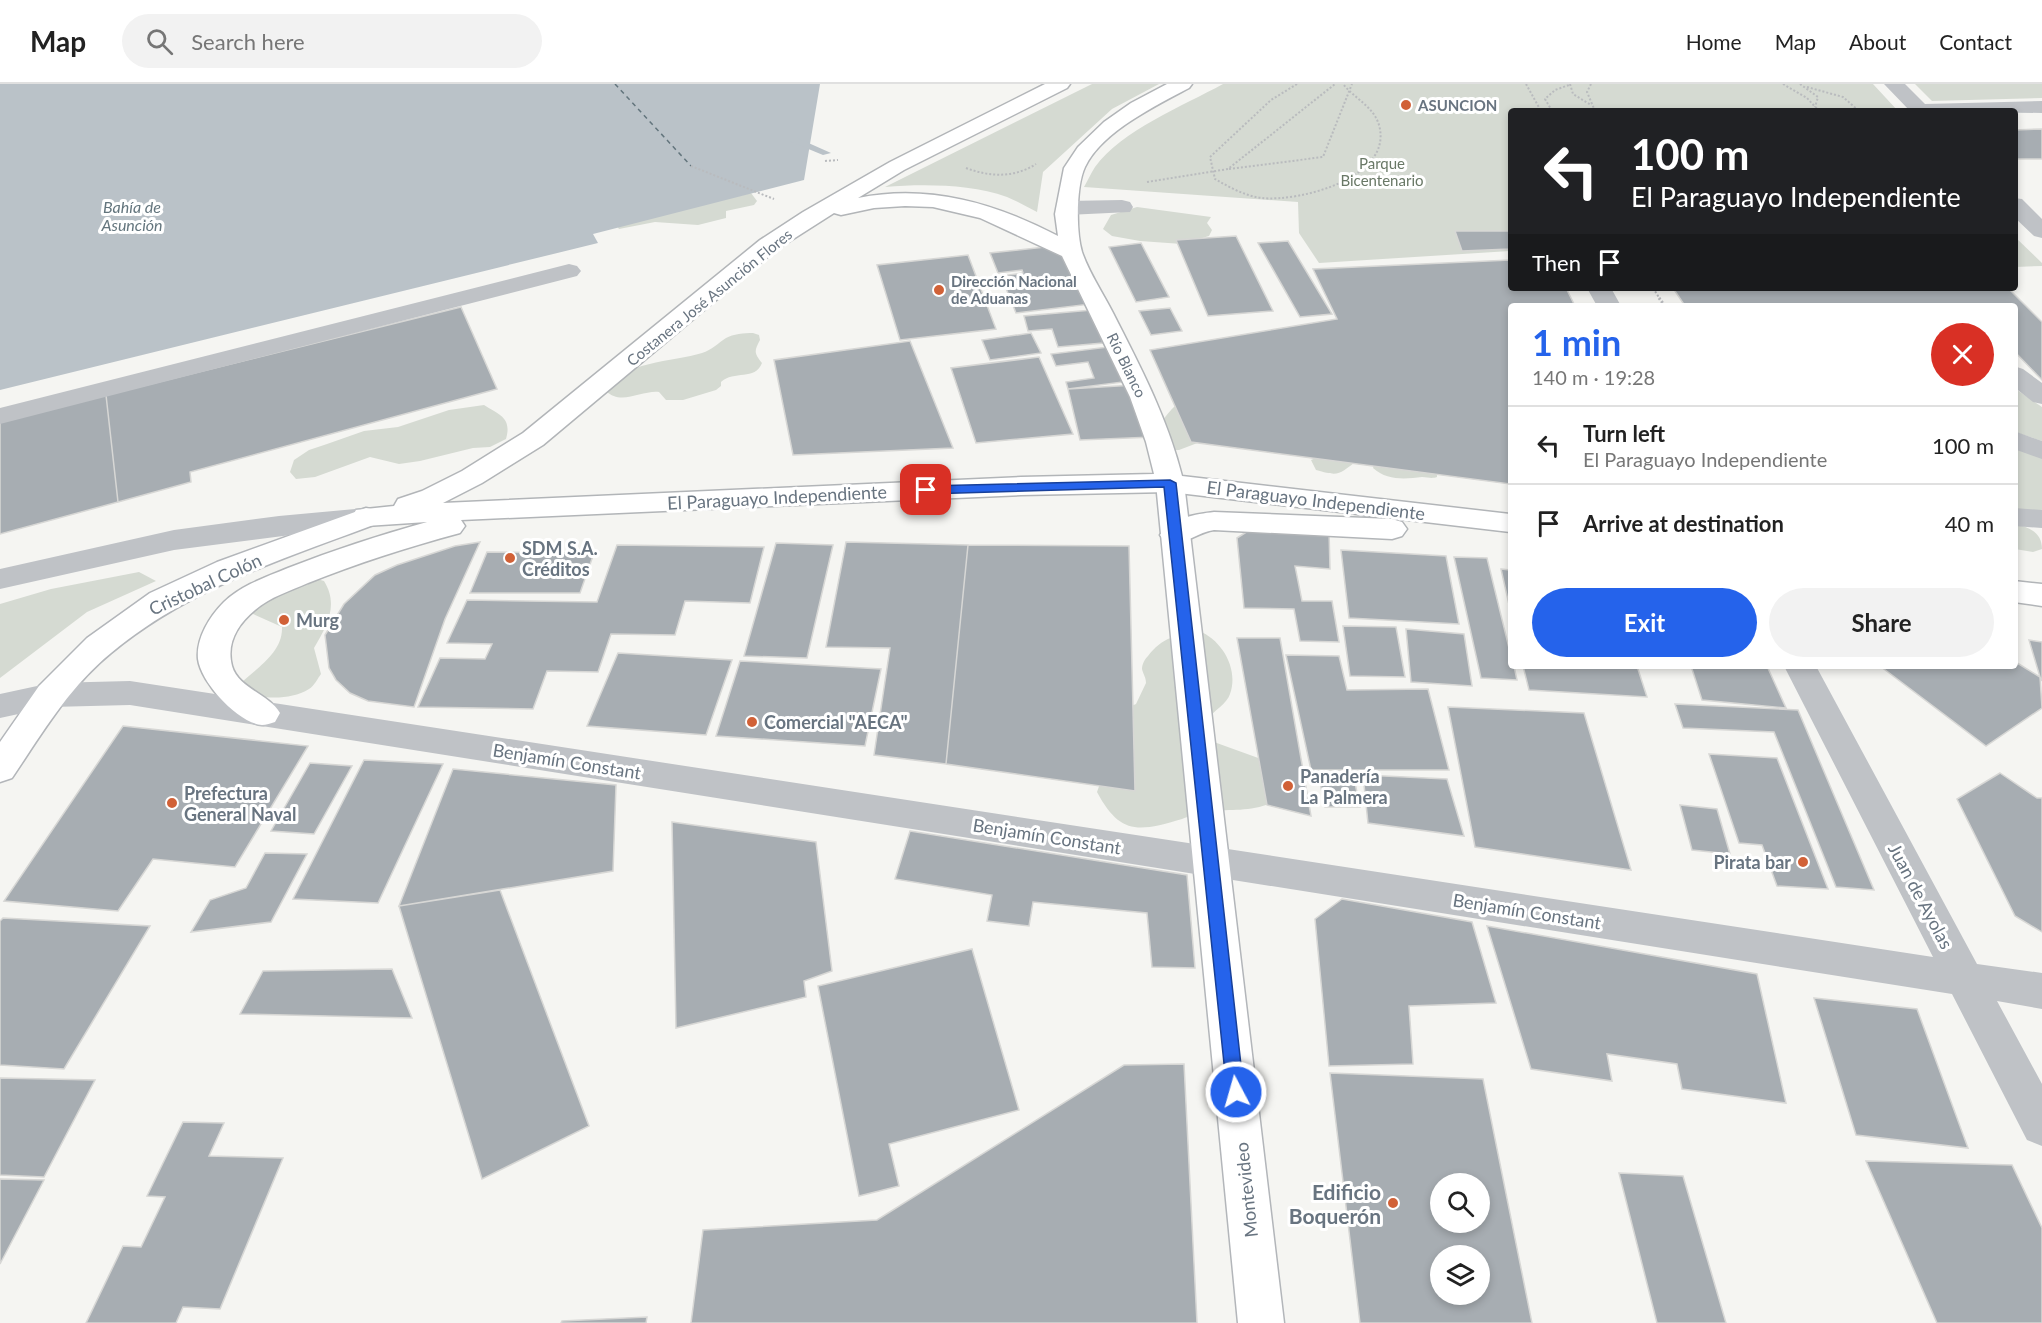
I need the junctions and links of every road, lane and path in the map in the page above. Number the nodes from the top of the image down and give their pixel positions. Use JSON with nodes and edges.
{"nodes":[{"id":1,"x":1060,"y":84,"type":"edge"},
{"id":2,"x":1182,"y":84,"type":"edge"},
{"id":3,"x":1297,"y":84,"type":"edge"},
{"id":4,"x":1335,"y":84,"type":"edge"},
{"id":5,"x":1343,"y":84,"type":"edge"},
{"id":6,"x":1352,"y":84,"type":"edge"},
{"id":7,"x":1526,"y":84,"type":"edge"},
{"id":8,"x":1570,"y":84,"type":"edge"},
{"id":9,"x":1591,"y":84,"type":"edge"},
{"id":10,"x":1783,"y":84,"type":"edge"},
{"id":11,"x":1894,"y":84,"type":"edge"},
{"id":12,"x":1804,"y":85,"type":"edge"},
{"id":13,"x":1348,"y":91,"type":"junction"},
{"id":14,"x":2042,"y":107,"type":"edge"},
{"id":15,"x":1539,"y":108,"type":"edge"},
{"id":16,"x":1550,"y":108,"type":"edge"},
{"id":17,"x":1590,"y":108,"type":"edge"},
{"id":18,"x":1816,"y":108,"type":"edge"},
{"id":19,"x":1818,"y":108,"type":"edge"},
{"id":20,"x":1857,"y":108,"type":"edge"},
{"id":21,"x":1918,"y":108,"type":"edge"},
{"id":22,"x":2001,"y":108,"type":"edge"},
{"id":23,"x":691,"y":166,"type":"dead end"},
{"id":24,"x":1228,"y":169,"type":"junction"},
{"id":25,"x":1213,"y":173,"type":"junction"},
{"id":26,"x":1147,"y":182,"type":"dead end"},
{"id":27,"x":777,"y":201,"type":"dead end"},
{"id":28,"x":1122,"y":207,"type":"dead end"},
{"id":29,"x":1067,"y":208,"type":"junction"},
{"id":30,"x":2018,"y":208,"type":"edge"},
{"id":31,"x":811,"y":217,"type":"junction"},
{"id":32,"x":2042,"y":231,"type":"edge"},
{"id":33,"x":1071,"y":252,"type":"junction"},
{"id":34,"x":569,"y":271,"type":"dead end"},
{"id":35,"x":2018,"y":377,"type":"edge"},
{"id":36,"x":2042,"y":396,"type":"edge"},
{"id":37,"x":0,"y":416,"type":"edge"},
{"id":38,"x":2018,"y":441,"type":"edge"},
{"id":39,"x":2042,"y":451,"type":"edge"},
{"id":40,"x":1170,"y":483,"type":"junction"},
{"id":41,"x":525,"y":508,"type":"junction"},
{"id":42,"x":366,"y":517,"type":"junction"},
{"id":43,"x":2018,"y":517,"type":"edge"},
{"id":44,"x":2042,"y":519,"type":"edge"},
{"id":45,"x":1508,"y":523,"type":"edge"},
{"id":46,"x":1175,"y":535,"type":"junction"},
{"id":47,"x":1508,"y":535,"type":"edge"},
{"id":48,"x":0,"y":579,"type":"edge"},
{"id":49,"x":2018,"y":592,"type":"edge"},
{"id":50,"x":2042,"y":595,"type":"edge"},
{"id":51,"x":1802,"y":669,"type":"edge"},
{"id":52,"x":51,"y":695,"type":"junction"},
{"id":53,"x":0,"y":706,"type":"edge"},
{"id":54,"x":263,"y":713,"type":"junction"},
{"id":55,"x":0,"y":769,"type":"edge"},
{"id":56,"x":1211,"y":861,"type":"junction"},
{"id":57,"x":1966,"y":980,"type":"junction"},
{"id":58,"x":2042,"y":991,"type":"edge"},
{"id":59,"x":2042,"y":1126,"type":"edge"},
{"id":60,"x":1261,"y":1323,"type":"edge"}],
"edges":[{"from":1,"to":31,"type":"main road","name":"Costanera José Asunción Flores"},
{"from":2,"to":29,"type":"main road"},
{"from":3,"to":25,"type":"path"},
{"from":4,"to":24,"type":"path"},
{"from":5,"to":13,"type":"path"},
{"from":6,"to":13,"type":"path"},
{"from":7,"to":15,"type":"path"},
{"from":8,"to":16,"type":"path"},
{"from":8,"to":17,"type":"path"},
{"from":9,"to":17,"type":"path"},
{"from":10,"to":18,"type":"path"},
{"from":11,"to":21,"type":"street"},
{"from":12,"to":19,"type":"path"},
{"from":12,"to":20,"type":"path"},
{"from":13,"to":24,"type":"path"},
{"from":13,"to":25,"type":"path"},
{"from":14,"to":22,"type":"street"},
{"from":23,"to":27,"type":"path"},
{"from":24,"to":25,"type":"path"},
{"from":25,"to":26,"type":"path"},
{"from":28,"to":29,"type":"street"},
{"from":29,"to":33,"type":"main road"},
{"from":30,"to":32,"type":"street"},
{"from":31,"to":33,"type":"main road"},
{"from":31,"to":42,"type":"main road","name":"Costanera José Asunción Flores"},
{"from":33,"to":40,"type":"main road","name":"Río Blanco"},
{"from":34,"to":37,"type":"street"},
{"from":35,"to":36,"type":"street"},
{"from":38,"to":39,"type":"street"},
{"from":40,"to":41,"type":"main road","name":"El Paraguayo Independiente"},
{"from":40,"to":45,"type":"main road","name":"El Paraguayo Independiente"},
{"from":40,"to":46,"type":"main road","name":"Montevideo"},
{"from":41,"to":42,"type":"main road","name":"El Paraguayo Independiente"},
{"from":41,"to":54,"type":"main road"},
{"from":42,"to":48,"type":"street"},
{"from":42,"to":52,"type":"main road","name":"Cristobal Colón"},
{"from":43,"to":44,"type":"street"},
{"from":46,"to":47,"type":"main road"},
{"from":46,"to":56,"type":"main road","name":"Montevideo"},
{"from":49,"to":50,"type":"main road"},
{"from":51,"to":57,"type":"street","name":"Juan de Ayolas"},
{"from":52,"to":53,"type":"street","name":"Benjamín Constant"},
{"from":52,"to":54,"type":"street","name":"Benjamín Constant"},
{"from":52,"to":55,"type":"main road","name":"Cristobal Colón"},
{"from":54,"to":56,"type":"street","name":"Benjamín Constant"},
{"from":56,"to":57,"type":"street","name":"Benjamín Constant"},
{"from":56,"to":60,"type":"main road","name":"Montevideo"},
{"from":57,"to":58,"type":"street","name":"Benjamín Constant"},
{"from":57,"to":59,"type":"street","name":"Juan de Ayolas"}]}
